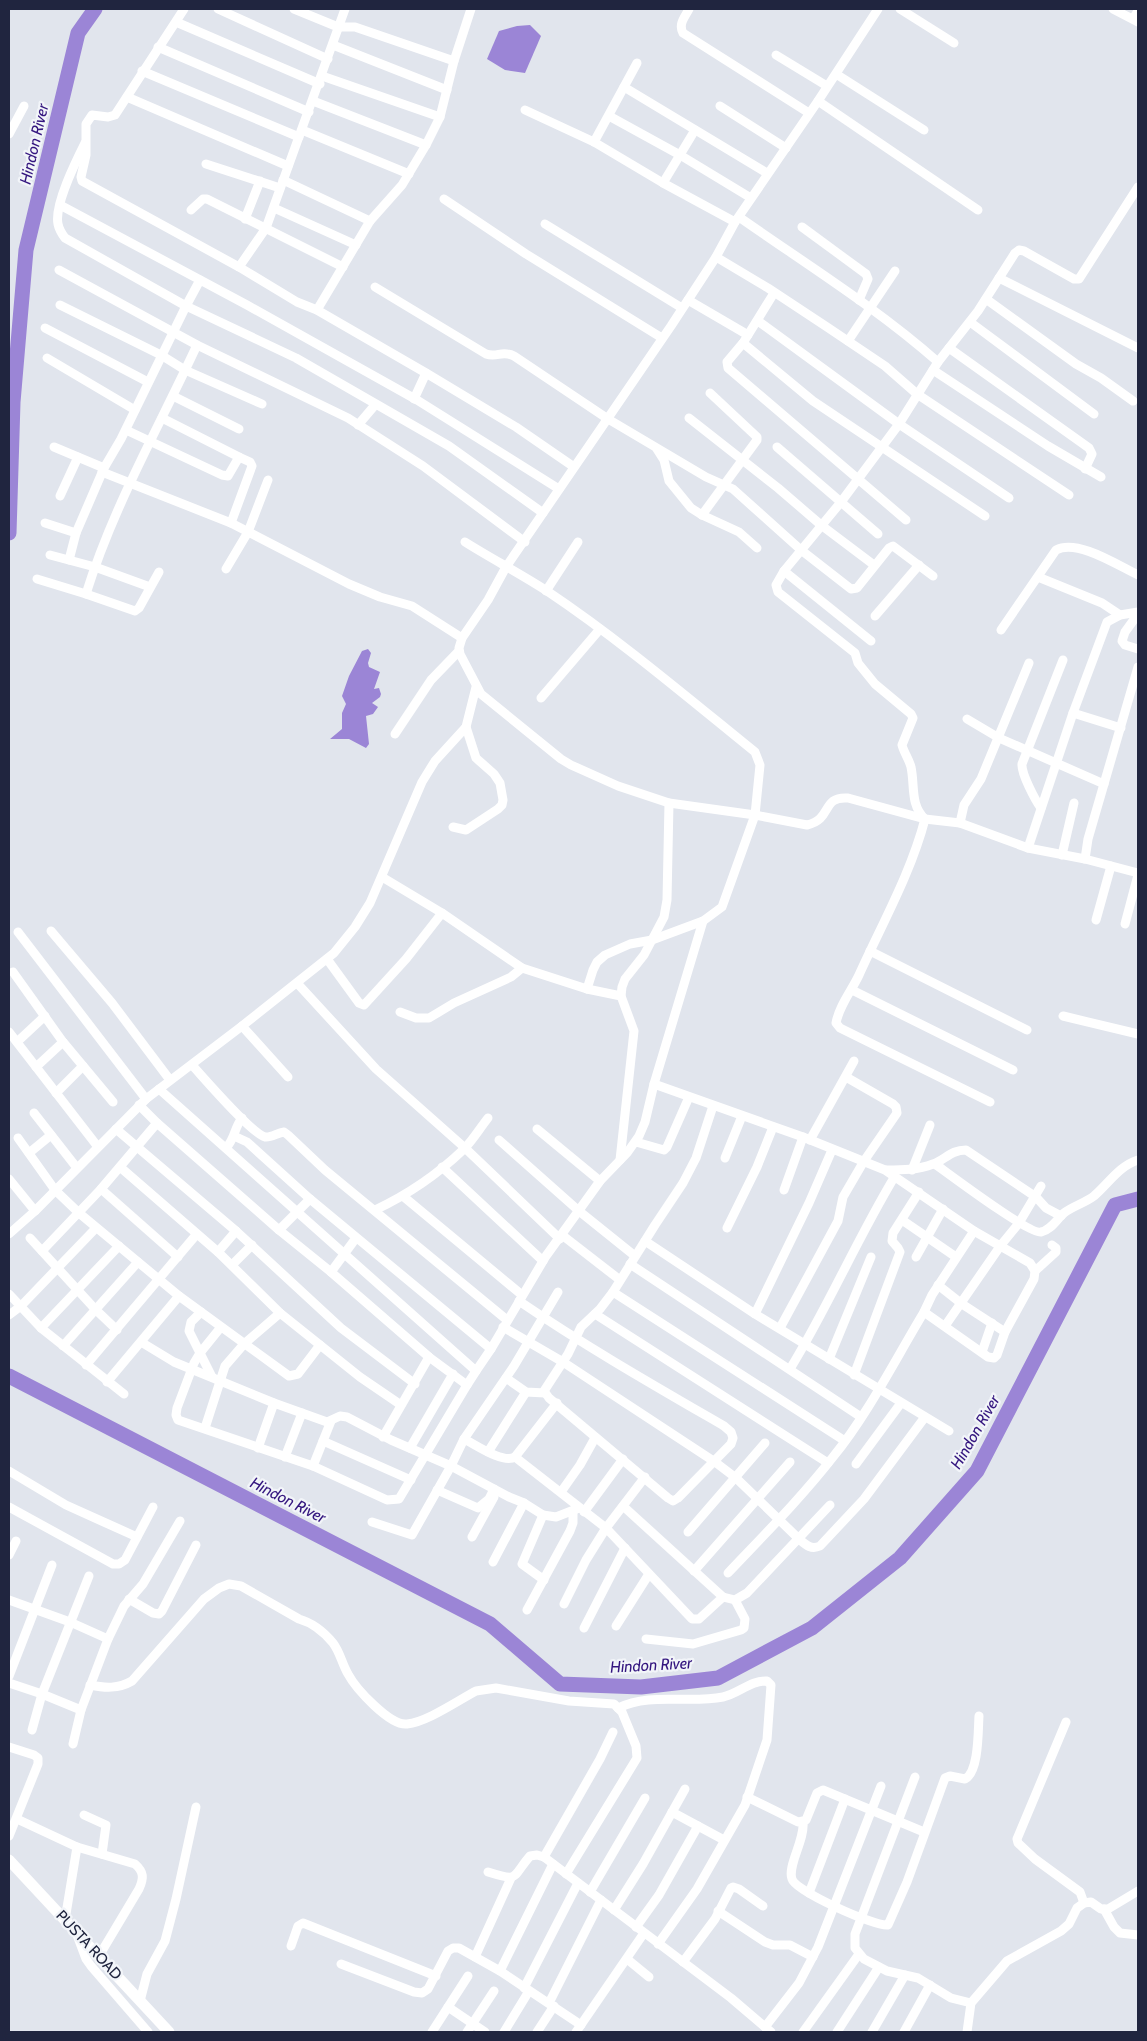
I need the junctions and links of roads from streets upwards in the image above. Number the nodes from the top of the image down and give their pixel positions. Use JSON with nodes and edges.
{"nodes":[{"id":1,"x":184,"y":9,"type":"edge"},
{"id":2,"x":218,"y":9,"type":"edge"},
{"id":3,"x":294,"y":9,"type":"edge"},
{"id":4,"x":345,"y":9,"type":"edge"},
{"id":5,"x":471,"y":9,"type":"edge"},
{"id":6,"x":689,"y":9,"type":"edge"},
{"id":7,"x":878,"y":9,"type":"edge"},
{"id":8,"x":900,"y":9,"type":"edge"},
{"id":9,"x":1113,"y":9,"type":"edge"},
{"id":10,"x":1138,"y":11,"type":"edge"},
{"id":11,"x":1135,"y":21,"type":"edge"},
{"id":12,"x":176,"y":22,"type":"junction"},
{"id":13,"x":338,"y":28,"type":"junction"},
{"id":14,"x":954,"y":43,"type":"dead end"},
{"id":15,"x":333,"y":45,"type":"junction"},
{"id":16,"x":158,"y":47,"type":"junction"},
{"id":17,"x":776,"y":55,"type":"dead end"},
{"id":18,"x":328,"y":59,"type":"junction"},
{"id":19,"x":454,"y":61,"type":"junction"},
{"id":20,"x":637,"y":63,"type":"dead end"},
{"id":21,"x":142,"y":71,"type":"junction"},
{"id":22,"x":836,"y":74,"type":"junction"},
{"id":23,"x":321,"y":80,"type":"junction"},
{"id":24,"x":827,"y":86,"type":"junction"},
{"id":25,"x":624,"y":88,"type":"junction"},
{"id":26,"x":448,"y":90,"type":"junction"},
{"id":27,"x":127,"y":97,"type":"junction"},
{"id":28,"x":314,"y":101,"type":"junction"},
{"id":29,"x":818,"y":101,"type":"junction"},
{"id":30,"x":24,"y":106,"type":"dead end"},
{"id":31,"x":720,"y":106,"type":"dead end"},
{"id":32,"x":524,"y":110,"type":"dead end"},
{"id":33,"x":309,"y":112,"type":"junction"},
{"id":34,"x":809,"y":113,"type":"junction"},
{"id":35,"x":608,"y":116,"type":"junction"},
{"id":36,"x":440,"y":117,"type":"junction"},
{"id":37,"x":695,"y":130,"type":"junction"},
{"id":38,"x":924,"y":130,"type":"dead end"},
{"id":39,"x":9,"y":134,"type":"edge"},
{"id":40,"x":300,"y":134,"type":"junction"},
{"id":41,"x":86,"y":141,"type":"junction"},
{"id":42,"x":594,"y":142,"type":"junction"},
{"id":43,"x":426,"y":145,"type":"junction"},
{"id":44,"x":786,"y":148,"type":"junction"},
{"id":45,"x":680,"y":155,"type":"junction"},
{"id":46,"x":206,"y":164,"type":"dead end"},
{"id":47,"x":288,"y":166,"type":"junction"},
{"id":48,"x":767,"y":173,"type":"junction"},
{"id":49,"x":409,"y":174,"type":"junction"},
{"id":50,"x":260,"y":181,"type":"junction"},
{"id":51,"x":663,"y":183,"type":"junction"},
{"id":52,"x":282,"y":184,"type":"junction"},
{"id":53,"x":1138,"y":187,"type":"edge"},
{"id":54,"x":751,"y":198,"type":"junction"},
{"id":55,"x":444,"y":199,"type":"dead end"},
{"id":56,"x":60,"y":205,"type":"junction"},
{"id":57,"x":274,"y":208,"type":"junction"},
{"id":58,"x":191,"y":210,"type":"dead end"},
{"id":59,"x":978,"y":210,"type":"dead end"},
{"id":60,"x":245,"y":219,"type":"junction"},
{"id":61,"x":737,"y":219,"type":"junction"},
{"id":62,"x":370,"y":221,"type":"junction"},
{"id":63,"x":545,"y":224,"type":"dead end"},
{"id":64,"x":802,"y":227,"type":"dead end"},
{"id":65,"x":266,"y":228,"type":"junction"},
{"id":66,"x":356,"y":245,"type":"junction"},
{"id":67,"x":716,"y":257,"type":"junction"},
{"id":68,"x":239,"y":267,"type":"junction"},
{"id":69,"x":343,"y":267,"type":"junction"},
{"id":70,"x":59,"y":270,"type":"dead end"},
{"id":71,"x":895,"y":271,"type":"dead end"},
{"id":72,"x":999,"y":278,"type":"junction"},
{"id":73,"x":200,"y":280,"type":"junction"},
{"id":74,"x":375,"y":287,"type":"dead end"},
{"id":75,"x":774,"y":293,"type":"junction"},
{"id":76,"x":986,"y":299,"type":"junction"},
{"id":77,"x":688,"y":300,"type":"junction"},
{"id":78,"x":859,"y":300,"type":"junction"},
{"id":79,"x":60,"y":304,"type":"dead end"},
{"id":80,"x":186,"y":306,"type":"junction"},
{"id":81,"x":682,"y":308,"type":"junction"},
{"id":82,"x":871,"y":309,"type":"junction"},
{"id":83,"x":317,"y":310,"type":"junction"},
{"id":84,"x":758,"y":321,"type":"junction"},
{"id":85,"x":970,"y":322,"type":"junction"},
{"id":86,"x":44,"y":328,"type":"dead end"},
{"id":87,"x":173,"y":332,"type":"junction"},
{"id":88,"x":748,"y":335,"type":"junction"},
{"id":89,"x":662,"y":338,"type":"junction"},
{"id":90,"x":848,"y":341,"type":"junction"},
{"id":91,"x":743,"y":343,"type":"junction"},
{"id":92,"x":197,"y":345,"type":"junction"},
{"id":93,"x":949,"y":348,"type":"junction"},
{"id":94,"x":1138,"y":348,"type":"edge"},
{"id":95,"x":161,"y":355,"type":"junction"},
{"id":96,"x":46,"y":358,"type":"dead end"},
{"id":97,"x":936,"y":366,"type":"junction"},
{"id":98,"x":185,"y":370,"type":"junction"},
{"id":99,"x":426,"y":373,"type":"junction"},
{"id":100,"x":148,"y":382,"type":"junction"},
{"id":101,"x":710,"y":393,"type":"dead end"},
{"id":102,"x":917,"y":394,"type":"junction"},
{"id":103,"x":173,"y":396,"type":"junction"},
{"id":104,"x":414,"y":399,"type":"junction"},
{"id":105,"x":1133,"y":401,"type":"dead end"},
{"id":106,"x":262,"y":404,"type":"dead end"},
{"id":107,"x":375,"y":405,"type":"junction"},
{"id":108,"x":135,"y":410,"type":"junction"},
{"id":109,"x":1094,"y":414,"type":"dead end"},
{"id":110,"x":162,"y":418,"type":"junction"},
{"id":111,"x":688,"y":418,"type":"dead end"},
{"id":112,"x":608,"y":419,"type":"junction"},
{"id":113,"x":898,"y":424,"type":"junction"},
{"id":114,"x":358,"y":425,"type":"junction"},
{"id":115,"x":238,"y":429,"type":"dead end"},
{"id":116,"x":126,"y":430,"type":"junction"},
{"id":117,"x":151,"y":441,"type":"junction"},
{"id":118,"x":54,"y":446,"type":"dead end"},
{"id":119,"x":881,"y":446,"type":"junction"},
{"id":120,"x":655,"y":447,"type":"junction"},
{"id":121,"x":777,"y":447,"type":"dead end"},
{"id":122,"x":78,"y":457,"type":"junction"},
{"id":123,"x":239,"y":457,"type":"junction"},
{"id":124,"x":742,"y":461,"type":"junction"},
{"id":125,"x":574,"y":467,"type":"junction"},
{"id":126,"x":1085,"y":469,"type":"junction"},
{"id":127,"x":103,"y":470,"type":"junction"},
{"id":128,"x":1101,"y":478,"type":"dead end"},
{"id":129,"x":858,"y":479,"type":"junction"},
{"id":130,"x":268,"y":480,"type":"dead end"},
{"id":131,"x":131,"y":483,"type":"junction"},
{"id":132,"x":724,"y":486,"type":"junction"},
{"id":133,"x":559,"y":489,"type":"junction"},
{"id":134,"x":1069,"y":495,"type":"dead end"},
{"id":135,"x":60,"y":496,"type":"dead end"},
{"id":136,"x":1009,"y":498,"type":"dead end"},
{"id":137,"x":841,"y":502,"type":"junction"},
{"id":138,"x":542,"y":513,"type":"junction"},
{"id":139,"x":702,"y":515,"type":"junction"},
{"id":140,"x":985,"y":516,"type":"dead end"},
{"id":141,"x":906,"y":520,"type":"dead end"},
{"id":142,"x":45,"y":523,"type":"dead end"},
{"id":143,"x":231,"y":523,"type":"junction"},
{"id":144,"x":821,"y":525,"type":"junction"},
{"id":145,"x":248,"y":532,"type":"junction"},
{"id":146,"x":76,"y":533,"type":"junction"},
{"id":147,"x":878,"y":534,"type":"dead end"},
{"id":148,"x":466,"y":542,"type":"dead end"},
{"id":149,"x":525,"y":542,"type":"junction"},
{"id":150,"x":578,"y":542,"type":"dead end"},
{"id":151,"x":757,"y":548,"type":"dead end"},
{"id":152,"x":801,"y":550,"type":"junction"},
{"id":153,"x":50,"y":555,"type":"dead end"},
{"id":154,"x":69,"y":560,"type":"junction"},
{"id":155,"x":874,"y":565,"type":"junction"},
{"id":156,"x":919,"y":565,"type":"junction"},
{"id":157,"x":94,"y":567,"type":"junction"},
{"id":158,"x":506,"y":567,"type":"junction"},
{"id":159,"x":226,"y":569,"type":"dead end"},
{"id":160,"x":784,"y":571,"type":"junction"},
{"id":161,"x":159,"y":572,"type":"dead end"},
{"id":162,"x":1138,"y":575,"type":"edge"},
{"id":163,"x":933,"y":576,"type":"dead end"},
{"id":164,"x":1038,"y":577,"type":"junction"},
{"id":165,"x":37,"y":579,"type":"dead end"},
{"id":166,"x":150,"y":587,"type":"junction"},
{"id":167,"x":546,"y":591,"type":"junction"},
{"id":168,"x":86,"y":594,"type":"junction"},
{"id":169,"x":1138,"y":613,"type":"edge"},
{"id":170,"x":1120,"y":615,"type":"junction"},
{"id":171,"x":876,"y":616,"type":"dead end"},
{"id":172,"x":600,"y":629,"type":"junction"},
{"id":173,"x":1001,"y":630,"type":"dead end"},
{"id":174,"x":462,"y":638,"type":"junction"},
{"id":175,"x":871,"y":640,"type":"dead end"},
{"id":176,"x":1138,"y":649,"type":"edge"},
{"id":177,"x":459,"y":651,"type":"junction"},
{"id":178,"x":1062,"y":660,"type":"dead end"},
{"id":179,"x":1029,"y":663,"type":"dead end"},
{"id":180,"x":1138,"y":667,"type":"edge"},
{"id":181,"x":476,"y":687,"type":"junction"},
{"id":182,"x":541,"y":698,"type":"dead end"},
{"id":183,"x":1073,"y":713,"type":"junction"},
{"id":184,"x":967,"y":719,"type":"dead end"},
{"id":185,"x":466,"y":727,"type":"junction"},
{"id":186,"x":1121,"y":728,"type":"junction"},
{"id":187,"x":395,"y":734,"type":"dead end"},
{"id":188,"x":999,"y":738,"type":"junction"},
{"id":189,"x":1027,"y":751,"type":"junction"},
{"id":190,"x":1055,"y":764,"type":"junction"},
{"id":191,"x":1104,"y":784,"type":"junction"},
{"id":192,"x":669,"y":803,"type":"junction"},
{"id":193,"x":1074,"y":803,"type":"dead end"},
{"id":194,"x":1041,"y":808,"type":"junction"},
{"id":195,"x":755,"y":815,"type":"junction"},
{"id":196,"x":926,"y":819,"type":"junction"},
{"id":197,"x":960,"y":823,"type":"junction"},
{"id":198,"x":453,"y":827,"type":"dead end"},
{"id":199,"x":1028,"y":848,"type":"junction"},
{"id":200,"x":1062,"y":855,"type":"junction"},
{"id":201,"x":1085,"y":859,"type":"junction"},
{"id":202,"x":1111,"y":866,"type":"junction"},
{"id":203,"x":1138,"y":874,"type":"edge"},
{"id":204,"x":382,"y":877,"type":"junction"},
{"id":205,"x":442,"y":913,"type":"junction"},
{"id":206,"x":1096,"y":920,"type":"dead end"},
{"id":207,"x":703,"y":921,"type":"junction"},
{"id":208,"x":1125,"y":924,"type":"dead end"},
{"id":209,"x":52,"y":931,"type":"dead end"},
{"id":210,"x":18,"y":932,"type":"dead end"},
{"id":211,"x":652,"y":940,"type":"junction"},
{"id":212,"x":870,"y":951,"type":"junction"},
{"id":213,"x":327,"y":958,"type":"junction"},
{"id":214,"x":522,"y":968,"type":"junction"},
{"id":215,"x":13,"y":972,"type":"dead end"},
{"id":216,"x":297,"y":983,"type":"junction"},
{"id":217,"x":587,"y":989,"type":"junction"},
{"id":218,"x":852,"y":990,"type":"junction"},
{"id":219,"x":621,"y":996,"type":"junction"},
{"id":220,"x":400,"y":1012,"type":"dead end"},
{"id":221,"x":45,"y":1016,"type":"junction"},
{"id":222,"x":1063,"y":1016,"type":"dead end"},
{"id":223,"x":242,"y":1026,"type":"junction"},
{"id":224,"x":1027,"y":1030,"type":"dead end"},
{"id":225,"x":9,"y":1032,"type":"edge"},
{"id":226,"x":1138,"y":1034,"type":"edge"},
{"id":227,"x":17,"y":1042,"type":"junction"},
{"id":228,"x":63,"y":1042,"type":"junction"},
{"id":229,"x":854,"y":1061,"type":"dead end"},
{"id":230,"x":192,"y":1065,"type":"junction"},
{"id":231,"x":83,"y":1066,"type":"junction"},
{"id":232,"x":36,"y":1067,"type":"junction"},
{"id":233,"x":1013,"y":1070,"type":"dead end"},
{"id":234,"x":288,"y":1077,"type":"dead end"},
{"id":235,"x":846,"y":1077,"type":"junction"},
{"id":236,"x":170,"y":1080,"type":"junction"},
{"id":237,"x":654,"y":1084,"type":"junction"},
{"id":238,"x":159,"y":1089,"type":"junction"},
{"id":239,"x":56,"y":1093,"type":"junction"},
{"id":240,"x":689,"y":1097,"type":"junction"},
{"id":241,"x":112,"y":1102,"type":"dead end"},
{"id":242,"x":142,"y":1102,"type":"junction"},
{"id":243,"x":990,"y":1102,"type":"dead end"},
{"id":244,"x":713,"y":1106,"type":"junction"},
{"id":245,"x":34,"y":1113,"type":"dead end"},
{"id":246,"x":742,"y":1116,"type":"junction"},
{"id":247,"x":242,"y":1118,"type":"junction"},
{"id":248,"x":488,"y":1118,"type":"dead end"},
{"id":249,"x":157,"y":1123,"type":"junction"},
{"id":250,"x":930,"y":1125,"type":"dead end"},
{"id":251,"x":773,"y":1127,"type":"junction"},
{"id":252,"x":116,"y":1129,"type":"junction"},
{"id":253,"x":537,"y":1130,"type":"dead end"},
{"id":254,"x":51,"y":1135,"type":"junction"},
{"id":255,"x":234,"y":1136,"type":"junction"},
{"id":256,"x":18,"y":1138,"type":"dead end"},
{"id":257,"x":806,"y":1139,"type":"junction"},
{"id":258,"x":499,"y":1140,"type":"dead end"},
{"id":259,"x":636,"y":1142,"type":"junction"},
{"id":260,"x":98,"y":1147,"type":"junction"},
{"id":261,"x":136,"y":1147,"type":"junction"},
{"id":262,"x":226,"y":1148,"type":"junction"},
{"id":263,"x":465,"y":1148,"type":"junction"},
{"id":264,"x":832,"y":1150,"type":"junction"},
{"id":265,"x":29,"y":1153,"type":"junction"},
{"id":266,"x":725,"y":1158,"type":"dead end"},
{"id":267,"x":620,"y":1160,"type":"junction"},
{"id":268,"x":1138,"y":1160,"type":"edge"},
{"id":269,"x":864,"y":1161,"type":"junction"},
{"id":270,"x":935,"y":1164,"type":"junction"},
{"id":271,"x":442,"y":1167,"type":"junction"},
{"id":272,"x":77,"y":1168,"type":"junction"},
{"id":273,"x":120,"y":1168,"type":"junction"},
{"id":274,"x":885,"y":1170,"type":"junction"},
{"id":275,"x":912,"y":1170,"type":"junction"},
{"id":276,"x":895,"y":1176,"type":"junction"},
{"id":277,"x":9,"y":1179,"type":"edge"},
{"id":278,"x":600,"y":1181,"type":"junction"},
{"id":279,"x":1041,"y":1186,"type":"dead end"},
{"id":280,"x":101,"y":1189,"type":"junction"},
{"id":281,"x":56,"y":1190,"type":"junction"},
{"id":282,"x":784,"y":1190,"type":"dead end"},
{"id":283,"x":919,"y":1192,"type":"junction"},
{"id":284,"x":404,"y":1196,"type":"junction"},
{"id":285,"x":1036,"y":1196,"type":"junction"},
{"id":286,"x":310,"y":1199,"type":"junction"},
{"id":287,"x":943,"y":1209,"type":"junction"},
{"id":288,"x":375,"y":1210,"type":"junction"},
{"id":289,"x":35,"y":1211,"type":"junction"},
{"id":290,"x":298,"y":1211,"type":"junction"},
{"id":291,"x":580,"y":1211,"type":"junction"},
{"id":292,"x":78,"y":1213,"type":"junction"},
{"id":293,"x":1061,"y":1216,"type":"junction"},
{"id":294,"x":902,"y":1220,"type":"junction"},
{"id":295,"x":1019,"y":1223,"type":"junction"},
{"id":296,"x":11,"y":1228,"type":"edge"},
{"id":297,"x":96,"y":1228,"type":"junction"},
{"id":298,"x":727,"y":1228,"type":"dead end"},
{"id":299,"x":278,"y":1230,"type":"junction"},
{"id":300,"x":236,"y":1231,"type":"junction"},
{"id":301,"x":974,"y":1231,"type":"junction"},
{"id":302,"x":196,"y":1235,"type":"junction"},
{"id":303,"x":561,"y":1237,"type":"junction"},
{"id":304,"x":927,"y":1237,"type":"junction"},
{"id":305,"x":30,"y":1238,"type":"dead end"},
{"id":306,"x":356,"y":1238,"type":"junction"},
{"id":307,"x":645,"y":1240,"type":"junction"},
{"id":308,"x":1001,"y":1245,"type":"junction"},
{"id":309,"x":119,"y":1246,"type":"junction"},
{"id":310,"x":252,"y":1246,"type":"junction"},
{"id":311,"x":1052,"y":1246,"type":"dead end"},
{"id":312,"x":42,"y":1251,"type":"junction"},
{"id":313,"x":218,"y":1252,"type":"junction"},
{"id":314,"x":344,"y":1253,"type":"junction"},
{"id":315,"x":178,"y":1257,"type":"junction"},
{"id":316,"x":871,"y":1257,"type":"dead end"},
{"id":317,"x":916,"y":1257,"type":"dead end"},
{"id":318,"x":956,"y":1257,"type":"junction"},
{"id":319,"x":632,"y":1260,"type":"junction"},
{"id":320,"x":543,"y":1261,"type":"junction"},
{"id":321,"x":138,"y":1262,"type":"junction"},
{"id":322,"x":232,"y":1265,"type":"junction"},
{"id":323,"x":57,"y":1268,"type":"junction"},
{"id":324,"x":1035,"y":1271,"type":"junction"},
{"id":325,"x":331,"y":1272,"type":"junction"},
{"id":326,"x":159,"y":1280,"type":"junction"},
{"id":327,"x":620,"y":1280,"type":"junction"},
{"id":328,"x":938,"y":1284,"type":"junction"},
{"id":329,"x":78,"y":1291,"type":"junction"},
{"id":330,"x":558,"y":1292,"type":"dead end"},
{"id":331,"x":613,"y":1292,"type":"junction"},
{"id":332,"x":9,"y":1294,"type":"edge"},
{"id":333,"x":179,"y":1296,"type":"junction"},
{"id":334,"x":520,"y":1298,"type":"junction"},
{"id":335,"x":962,"y":1304,"type":"junction"},
{"id":336,"x":21,"y":1306,"type":"junction"},
{"id":337,"x":95,"y":1309,"type":"junction"},
{"id":338,"x":202,"y":1312,"type":"junction"},
{"id":339,"x":924,"y":1312,"type":"junction"},
{"id":340,"x":280,"y":1313,"type":"junction"},
{"id":341,"x":595,"y":1314,"type":"junction"},
{"id":342,"x":755,"y":1314,"type":"junction"},
{"id":343,"x":9,"y":1315,"type":"edge"},
{"id":344,"x":542,"y":1317,"type":"junction"},
{"id":345,"x":505,"y":1324,"type":"junction"},
{"id":346,"x":992,"y":1324,"type":"junction"},
{"id":347,"x":945,"y":1326,"type":"junction"},
{"id":348,"x":222,"y":1327,"type":"junction"},
{"id":349,"x":41,"y":1328,"type":"junction"},
{"id":350,"x":780,"y":1328,"type":"junction"},
{"id":351,"x":117,"y":1330,"type":"junction"},
{"id":352,"x":1005,"y":1332,"type":"junction"},
{"id":353,"x":576,"y":1337,"type":"junction"},
{"id":354,"x":529,"y":1341,"type":"junction"},
{"id":355,"x":141,"y":1342,"type":"junction"},
{"id":356,"x":244,"y":1344,"type":"junction"},
{"id":357,"x":805,"y":1344,"type":"junction"},
{"id":358,"x":320,"y":1345,"type":"junction"},
{"id":359,"x":63,"y":1346,"type":"junction"},
{"id":360,"x":491,"y":1349,"type":"junction"},
{"id":361,"x":982,"y":1352,"type":"junction"},
{"id":362,"x":200,"y":1353,"type":"junction"},
{"id":363,"x":429,"y":1357,"type":"junction"},
{"id":364,"x":830,"y":1359,"type":"junction"},
{"id":365,"x":563,"y":1362,"type":"junction"},
{"id":366,"x":86,"y":1364,"type":"junction"},
{"id":367,"x":192,"y":1368,"type":"junction"},
{"id":368,"x":790,"y":1369,"type":"junction"},
{"id":369,"x":476,"y":1371,"type":"junction"},
{"id":370,"x":453,"y":1374,"type":"junction"},
{"id":371,"x":854,"y":1375,"type":"junction"},
{"id":372,"x":212,"y":1377,"type":"junction"},
{"id":373,"x":506,"y":1378,"type":"junction"},
{"id":374,"x":221,"y":1381,"type":"junction"},
{"id":375,"x":107,"y":1382,"type":"junction"},
{"id":376,"x":415,"y":1384,"type":"junction"},
{"id":377,"x":467,"y":1385,"type":"junction"},
{"id":378,"x":878,"y":1388,"type":"junction"},
{"id":379,"x":526,"y":1392,"type":"junction"},
{"id":380,"x":545,"y":1393,"type":"junction"},
{"id":381,"x":124,"y":1394,"type":"dead end"},
{"id":382,"x":901,"y":1402,"type":"junction"},
{"id":383,"x":274,"y":1403,"type":"junction"},
{"id":384,"x":556,"y":1403,"type":"junction"},
{"id":385,"x":401,"y":1405,"type":"junction"},
{"id":386,"x":302,"y":1413,"type":"junction"},
{"id":387,"x":861,"y":1417,"type":"junction"},
{"id":388,"x":925,"y":1417,"type":"junction"},
{"id":389,"x":331,"y":1422,"type":"junction"},
{"id":390,"x":205,"y":1428,"type":"junction"},
{"id":391,"x":949,"y":1431,"type":"dead end"},
{"id":392,"x":383,"y":1436,"type":"junction"},
{"id":393,"x":595,"y":1438,"type":"junction"},
{"id":394,"x":464,"y":1439,"type":"junction"},
{"id":395,"x":845,"y":1441,"type":"junction"},
{"id":396,"x":323,"y":1442,"type":"junction"},
{"id":397,"x":765,"y":1443,"type":"dead end"},
{"id":398,"x":258,"y":1448,"type":"junction"},
{"id":399,"x":410,"y":1448,"type":"junction"},
{"id":400,"x":488,"y":1452,"type":"junction"},
{"id":401,"x":426,"y":1454,"type":"junction"},
{"id":402,"x":285,"y":1457,"type":"junction"},
{"id":403,"x":515,"y":1457,"type":"junction"},
{"id":404,"x":622,"y":1459,"type":"junction"},
{"id":405,"x":715,"y":1462,"type":"junction"},
{"id":406,"x":790,"y":1462,"type":"dead end"},
{"id":407,"x":828,"y":1463,"type":"junction"},
{"id":408,"x":856,"y":1464,"type":"dead end"},
{"id":409,"x":313,"y":1466,"type":"junction"},
{"id":410,"x":451,"y":1466,"type":"junction"},
{"id":411,"x":9,"y":1471,"type":"edge"},
{"id":412,"x":645,"y":1477,"type":"junction"},
{"id":413,"x":736,"y":1478,"type":"junction"},
{"id":414,"x":411,"y":1480,"type":"junction"},
{"id":415,"x":437,"y":1490,"type":"junction"},
{"id":416,"x":496,"y":1490,"type":"junction"},
{"id":417,"x":561,"y":1492,"type":"junction"},
{"id":418,"x":757,"y":1497,"type":"junction"},
{"id":419,"x":524,"y":1503,"type":"junction"},
{"id":420,"x":830,"y":1505,"type":"dead end"},
{"id":421,"x":623,"y":1506,"type":"junction"},
{"id":422,"x":9,"y":1507,"type":"edge"},
{"id":423,"x":153,"y":1507,"type":"dead end"},
{"id":424,"x":579,"y":1511,"type":"junction"},
{"id":425,"x":543,"y":1515,"type":"junction"},
{"id":426,"x":779,"y":1519,"type":"junction"},
{"id":427,"x":180,"y":1521,"type":"dead end"},
{"id":428,"x":372,"y":1522,"type":"dead end"},
{"id":429,"x":606,"y":1528,"type":"junction"},
{"id":430,"x":688,"y":1532,"type":"dead end"},
{"id":431,"x":137,"y":1537,"type":"junction"},
{"id":432,"x":472,"y":1537,"type":"dead end"},
{"id":433,"x":799,"y":1539,"type":"junction"},
{"id":434,"x":16,"y":1541,"type":"dead end"},
{"id":435,"x":196,"y":1545,"type":"dead end"},
{"id":436,"x":625,"y":1548,"type":"junction"},
{"id":437,"x":9,"y":1555,"type":"edge"},
{"id":438,"x":493,"y":1562,"type":"dead end"},
{"id":439,"x":52,"y":1565,"type":"dead end"},
{"id":440,"x":694,"y":1571,"type":"junction"},
{"id":441,"x":728,"y":1573,"type":"dead end"},
{"id":442,"x":649,"y":1574,"type":"junction"},
{"id":443,"x":90,"y":1576,"type":"dead end"},
{"id":444,"x":544,"y":1580,"type":"junction"},
{"id":445,"x":723,"y":1597,"type":"junction"},
{"id":446,"x":129,"y":1599,"type":"junction"},
{"id":447,"x":9,"y":1600,"type":"edge"},
{"id":448,"x":735,"y":1600,"type":"junction"},
{"id":449,"x":564,"y":1604,"type":"dead end"},
{"id":450,"x":35,"y":1610,"type":"junction"},
{"id":451,"x":527,"y":1610,"type":"dead end"},
{"id":452,"x":70,"y":1622,"type":"junction"},
{"id":453,"x":616,"y":1626,"type":"dead end"},
{"id":454,"x":584,"y":1628,"type":"dead end"},
{"id":455,"x":108,"y":1638,"type":"junction"},
{"id":456,"x":646,"y":1639,"type":"dead end"},
{"id":457,"x":9,"y":1676,"type":"edge"},
{"id":458,"x":9,"y":1683,"type":"edge"},
{"id":459,"x":90,"y":1685,"type":"junction"},
{"id":460,"x":42,"y":1694,"type":"junction"},
{"id":461,"x":618,"y":1708,"type":"junction"},
{"id":462,"x":80,"y":1710,"type":"junction"},
{"id":463,"x":979,"y":1716,"type":"dead end"},
{"id":464,"x":1066,"y":1722,"type":"dead end"},
{"id":465,"x":32,"y":1730,"type":"dead end"},
{"id":466,"x":613,"y":1732,"type":"dead end"},
{"id":467,"x":74,"y":1744,"type":"dead end"},
{"id":468,"x":9,"y":1747,"type":"edge"},
{"id":469,"x":915,"y":1777,"type":"dead end"},
{"id":470,"x":881,"y":1786,"type":"dead end"},
{"id":471,"x":685,"y":1789,"type":"dead end"},
{"id":472,"x":747,"y":1797,"type":"junction"},
{"id":473,"x":646,"y":1798,"type":"dead end"},
{"id":474,"x":845,"y":1799,"type":"junction"},
{"id":475,"x":196,"y":1807,"type":"dead end"},
{"id":476,"x":872,"y":1810,"type":"junction"},
{"id":477,"x":672,"y":1812,"type":"junction"},
{"id":478,"x":84,"y":1815,"type":"dead end"},
{"id":479,"x":17,"y":1819,"type":"junction"},
{"id":480,"x":898,"y":1821,"type":"junction"},
{"id":481,"x":802,"y":1822,"type":"junction"},
{"id":482,"x":698,"y":1826,"type":"junction"},
{"id":483,"x":924,"y":1832,"type":"junction"},
{"id":484,"x":9,"y":1836,"type":"edge"},
{"id":485,"x":724,"y":1840,"type":"junction"},
{"id":486,"x":77,"y":1847,"type":"junction"},
{"id":487,"x":102,"y":1854,"type":"junction"},
{"id":488,"x":544,"y":1857,"type":"junction"},
{"id":489,"x":9,"y":1860,"type":"edge"},
{"id":490,"x":553,"y":1864,"type":"junction"},
{"id":491,"x":488,"y":1872,"type":"dead end"},
{"id":492,"x":566,"y":1874,"type":"junction"},
{"id":493,"x":511,"y":1878,"type":"junction"},
{"id":494,"x":578,"y":1883,"type":"junction"},
{"id":495,"x":1138,"y":1891,"type":"edge"},
{"id":496,"x":590,"y":1892,"type":"junction"},
{"id":497,"x":809,"y":1893,"type":"junction"},
{"id":498,"x":601,"y":1900,"type":"junction"},
{"id":499,"x":1084,"y":1903,"type":"junction"},
{"id":500,"x":835,"y":1905,"type":"junction"},
{"id":501,"x":763,"y":1906,"type":"dead end"},
{"id":502,"x":614,"y":1910,"type":"junction"},
{"id":503,"x":1104,"y":1910,"type":"junction"},
{"id":504,"x":718,"y":1911,"type":"junction"},
{"id":505,"x":862,"y":1918,"type":"junction"},
{"id":506,"x":65,"y":1920,"type":"junction"},
{"id":507,"x":636,"y":1927,"type":"junction"},
{"id":508,"x":75,"y":1930,"type":"junction"},
{"id":509,"x":644,"y":1933,"type":"junction"},
{"id":510,"x":1138,"y":1935,"type":"edge"},
{"id":511,"x":658,"y":1944,"type":"junction"},
{"id":512,"x":291,"y":1946,"type":"dead end"},
{"id":513,"x":859,"y":1954,"type":"junction"},
{"id":514,"x":99,"y":1956,"type":"junction"},
{"id":515,"x":474,"y":1956,"type":"junction"},
{"id":516,"x":813,"y":1957,"type":"junction"},
{"id":517,"x":627,"y":1959,"type":"junction"},
{"id":518,"x":683,"y":1962,"type":"junction"},
{"id":519,"x":341,"y":1964,"type":"dead end"},
{"id":520,"x":880,"y":1967,"type":"junction"},
{"id":521,"x":500,"y":1971,"type":"junction"},
{"id":522,"x":904,"y":1975,"type":"junction"},
{"id":523,"x":436,"y":1976,"type":"junction"},
{"id":524,"x":468,"y":1976,"type":"dead end"},
{"id":525,"x":649,"y":1978,"type":"dead end"},
{"id":526,"x":930,"y":1985,"type":"junction"},
{"id":527,"x":527,"y":1990,"type":"junction"},
{"id":528,"x":494,"y":1991,"type":"dead end"},
{"id":529,"x":140,"y":2000,"type":"junction"},
{"id":530,"x":970,"y":2003,"type":"junction"},
{"id":531,"x":551,"y":2005,"type":"junction"},
{"id":532,"x":448,"y":2007,"type":"junction"},
{"id":533,"x":473,"y":2024,"type":"junction"},
{"id":534,"x":578,"y":2029,"type":"edge"},
{"id":535,"x":768,"y":2030,"type":"edge"},
{"id":536,"x":148,"y":2032,"type":"edge"},
{"id":537,"x":169,"y":2032,"type":"edge"},
{"id":538,"x":432,"y":2032,"type":"edge"},
{"id":539,"x":467,"y":2032,"type":"edge"},
{"id":540,"x":485,"y":2032,"type":"edge"},
{"id":541,"x":504,"y":2032,"type":"edge"},
{"id":542,"x":537,"y":2032,"type":"edge"},
{"id":543,"x":803,"y":2032,"type":"edge"},
{"id":544,"x":837,"y":2032,"type":"edge"},
{"id":545,"x":872,"y":2032,"type":"edge"},
{"id":546,"x":904,"y":2032,"type":"edge"},
{"id":547,"x":967,"y":2032,"type":"edge"}],
"edges":[{"from":1,"to":12,"type":"street"},
{"from":2,"to":18,"type":"street"},
{"from":3,"to":13,"type":"street"},
{"from":4,"to":13,"type":"street"},
{"from":5,"to":19,"type":"street"},
{"from":6,"to":34,"type":"street"},
{"from":7,"to":22,"type":"street"},
{"from":8,"to":14,"type":"street"},
{"from":9,"to":11,"type":"street"},
{"from":10,"to":11,"type":"street"},
{"from":12,"to":16,"type":"street"},
{"from":12,"to":23,"type":"street"},
{"from":13,"to":15,"type":"street"},
{"from":13,"to":19,"type":"street"},
{"from":15,"to":18,"type":"street"},
{"from":15,"to":26,"type":"street"},
{"from":16,"to":21,"type":"street"},
{"from":16,"to":33,"type":"street"},
{"from":17,"to":24,"type":"street"},
{"from":18,"to":23,"type":"street"},
{"from":19,"to":26,"type":"street"},
{"from":20,"to":25,"type":"street"},
{"from":21,"to":27,"type":"street"},
{"from":21,"to":40,"type":"street"},
{"from":22,"to":24,"type":"street"},
{"from":22,"to":38,"type":"street"},
{"from":23,"to":28,"type":"street"},
{"from":23,"to":36,"type":"street"},
{"from":24,"to":29,"type":"street"},
{"from":25,"to":35,"type":"street"},
{"from":25,"to":37,"type":"street"},
{"from":26,"to":36,"type":"street"},
{"from":27,"to":41,"type":"street"},
{"from":27,"to":47,"type":"street"},
{"from":28,"to":33,"type":"street"},
{"from":28,"to":43,"type":"street"},
{"from":29,"to":34,"type":"street"},
{"from":29,"to":59,"type":"street"},
{"from":30,"to":39,"type":"street"},
{"from":31,"to":44,"type":"street"},
{"from":32,"to":42,"type":"street"},
{"from":33,"to":40,"type":"street"},
{"from":34,"to":44,"type":"street"},
{"from":35,"to":42,"type":"street"},
{"from":35,"to":45,"type":"street"},
{"from":36,"to":43,"type":"street"},
{"from":37,"to":45,"type":"street"},
{"from":37,"to":48,"type":"street"},
{"from":40,"to":47,"type":"street"},
{"from":40,"to":49,"type":"street"},
{"from":41,"to":56,"type":"street"},
{"from":41,"to":68,"type":"street"},
{"from":42,"to":51,"type":"street"},
{"from":43,"to":49,"type":"street"},
{"from":44,"to":48,"type":"street"},
{"from":45,"to":51,"type":"street"},
{"from":45,"to":54,"type":"street"},
{"from":46,"to":50,"type":"street"},
{"from":47,"to":52,"type":"street"},
{"from":48,"to":54,"type":"street"},
{"from":49,"to":62,"type":"street"},
{"from":50,"to":52,"type":"street"},
{"from":50,"to":60,"type":"street"},
{"from":51,"to":61,"type":"street"},
{"from":52,"to":57,"type":"street"},
{"from":52,"to":62,"type":"street"},
{"from":53,"to":72,"type":"street"},
{"from":54,"to":61,"type":"street"},
{"from":55,"to":89,"type":"street"},
{"from":56,"to":73,"type":"street"},
{"from":56,"to":80,"type":"street"},
{"from":57,"to":65,"type":"street"},
{"from":57,"to":66,"type":"street"},
{"from":58,"to":60,"type":"street"},
{"from":60,"to":65,"type":"street"},
{"from":61,"to":67,"type":"street"},
{"from":61,"to":78,"type":"street"},
{"from":62,"to":66,"type":"street"},
{"from":63,"to":81,"type":"street"},
{"from":64,"to":78,"type":"street"},
{"from":65,"to":68,"type":"street"},
{"from":65,"to":69,"type":"street"},
{"from":66,"to":69,"type":"street"},
{"from":67,"to":75,"type":"street"},
{"from":67,"to":77,"type":"street"},
{"from":68,"to":83,"type":"street"},
{"from":69,"to":83,"type":"street"},
{"from":70,"to":87,"type":"street"},
{"from":71,"to":82,"type":"street"},
{"from":72,"to":76,"type":"street"},
{"from":72,"to":94,"type":"street"},
{"from":73,"to":80,"type":"street"},
{"from":73,"to":104,"type":"street"},
{"from":74,"to":112,"type":"street"},
{"from":75,"to":84,"type":"street"},
{"from":75,"to":90,"type":"street"},
{"from":76,"to":85,"type":"street"},
{"from":76,"to":105,"type":"street"},
{"from":77,"to":81,"type":"street"},
{"from":77,"to":88,"type":"street"},
{"from":78,"to":82,"type":"street"},
{"from":79,"to":95,"type":"street"},
{"from":80,"to":87,"type":"street"},
{"from":80,"to":107,"type":"street"},
{"from":81,"to":89,"type":"street"},
{"from":82,"to":90,"type":"street"},
{"from":82,"to":97,"type":"street"},
{"from":83,"to":99,"type":"street"},
{"from":84,"to":88,"type":"street"},
{"from":84,"to":113,"type":"street"},
{"from":85,"to":93,"type":"street"},
{"from":85,"to":109,"type":"street"},
{"from":86,"to":100,"type":"street"},
{"from":87,"to":92,"type":"street"},
{"from":87,"to":95,"type":"street"},
{"from":88,"to":91,"type":"street"},
{"from":89,"to":112,"type":"street"},
{"from":90,"to":102,"type":"street"},
{"from":91,"to":119,"type":"street"},
{"from":91,"to":129,"type":"street"},
{"from":92,"to":98,"type":"street"},
{"from":92,"to":114,"type":"street"},
{"from":93,"to":97,"type":"street"},
{"from":93,"to":126,"type":"street"},
{"from":95,"to":98,"type":"street"},
{"from":95,"to":100,"type":"street"},
{"from":96,"to":108,"type":"street"},
{"from":97,"to":102,"type":"street"},
{"from":97,"to":126,"type":"street"},
{"from":98,"to":103,"type":"street"},
{"from":98,"to":106,"type":"street"},
{"from":99,"to":104,"type":"street"},
{"from":99,"to":125,"type":"street"},
{"from":100,"to":108,"type":"street"},
{"from":101,"to":124,"type":"street"},
{"from":102,"to":113,"type":"street"},
{"from":102,"to":134,"type":"street"},
{"from":103,"to":110,"type":"street"},
{"from":103,"to":115,"type":"street"},
{"from":104,"to":133,"type":"street"},
{"from":107,"to":114,"type":"street"},
{"from":107,"to":138,"type":"street"},
{"from":108,"to":116,"type":"street"},
{"from":110,"to":117,"type":"street"},
{"from":110,"to":123,"type":"street"},
{"from":111,"to":124,"type":"street"},
{"from":112,"to":120,"type":"street"},
{"from":112,"to":125,"type":"street"},
{"from":113,"to":119,"type":"street"},
{"from":113,"to":136,"type":"street"},
{"from":114,"to":149,"type":"street"},
{"from":116,"to":117,"type":"street"},
{"from":116,"to":127,"type":"street"},
{"from":117,"to":123,"type":"street"},
{"from":117,"to":131,"type":"street"},
{"from":118,"to":122,"type":"street"},
{"from":119,"to":129,"type":"street"},
{"from":119,"to":140,"type":"street"},
{"from":120,"to":132,"type":"street"},
{"from":120,"to":139,"type":"street"},
{"from":121,"to":137,"type":"street"},
{"from":122,"to":127,"type":"street"},
{"from":122,"to":135,"type":"street"},
{"from":123,"to":143,"type":"street"},
{"from":124,"to":132,"type":"street"},
{"from":124,"to":144,"type":"street"},
{"from":125,"to":133,"type":"street"},
{"from":126,"to":128,"type":"street"},
{"from":127,"to":131,"type":"street"},
{"from":127,"to":146,"type":"street"},
{"from":129,"to":137,"type":"street"},
{"from":129,"to":141,"type":"street"},
{"from":130,"to":145,"type":"street"},
{"from":131,"to":143,"type":"street"},
{"from":131,"to":157,"type":"street"},
{"from":132,"to":139,"type":"street"},
{"from":132,"to":152,"type":"street"},
{"from":133,"to":138,"type":"street"},
{"from":137,"to":144,"type":"street"},
{"from":137,"to":147,"type":"street"},
{"from":138,"to":149,"type":"street"},
{"from":139,"to":151,"type":"street"},
{"from":142,"to":146,"type":"street"},
{"from":143,"to":145,"type":"street"},
{"from":144,"to":152,"type":"street"},
{"from":144,"to":155,"type":"street"},
{"from":145,"to":159,"type":"street"},
{"from":145,"to":174,"type":"street"},
{"from":146,"to":154,"type":"street"},
{"from":148,"to":158,"type":"street"},
{"from":149,"to":158,"type":"street"},
{"from":150,"to":167,"type":"street"},
{"from":152,"to":155,"type":"street"},
{"from":152,"to":160,"type":"street"},
{"from":153,"to":154,"type":"street"},
{"from":154,"to":157,"type":"street"},
{"from":155,"to":156,"type":"street"},
{"from":156,"to":163,"type":"street"},
{"from":156,"to":171,"type":"street"},
{"from":157,"to":166,"type":"street"},
{"from":157,"to":168,"type":"street"},
{"from":158,"to":167,"type":"street"},
{"from":158,"to":174,"type":"street"},
{"from":160,"to":175,"type":"street"},
{"from":160,"to":196,"type":"street"},
{"from":161,"to":166,"type":"street"},
{"from":162,"to":164,"type":"street"},
{"from":164,"to":170,"type":"street"},
{"from":164,"to":173,"type":"street"},
{"from":165,"to":168,"type":"street"},
{"from":166,"to":168,"type":"street"},
{"from":167,"to":172,"type":"street"},
{"from":169,"to":170,"type":"street"},
{"from":169,"to":176,"type":"street"},
{"from":170,"to":183,"type":"street"},
{"from":172,"to":182,"type":"street"},
{"from":172,"to":195,"type":"street"},
{"from":174,"to":177,"type":"street"},
{"from":177,"to":181,"type":"street"},
{"from":177,"to":187,"type":"street"},
{"from":178,"to":189,"type":"street"},
{"from":179,"to":188,"type":"street"},
{"from":180,"to":186,"type":"street"},
{"from":181,"to":185,"type":"street"},
{"from":181,"to":192,"type":"street"},
{"from":183,"to":186,"type":"street"},
{"from":183,"to":190,"type":"street"},
{"from":184,"to":188,"type":"street"},
{"from":185,"to":198,"type":"street"},
{"from":185,"to":204,"type":"street"},
{"from":186,"to":191,"type":"street"},
{"from":188,"to":189,"type":"street"},
{"from":188,"to":197,"type":"street"},
{"from":189,"to":190,"type":"street"},
{"from":189,"to":194,"type":"street"},
{"from":190,"to":191,"type":"street"},
{"from":190,"to":194,"type":"street"},
{"from":191,"to":201,"type":"street"},
{"from":192,"to":195,"type":"street"},
{"from":192,"to":211,"type":"street"},
{"from":193,"to":200,"type":"street"},
{"from":194,"to":199,"type":"street"},
{"from":195,"to":196,"type":"street"},
{"from":195,"to":207,"type":"street"},
{"from":196,"to":197,"type":"street"},
{"from":196,"to":212,"type":"street"},
{"from":197,"to":199,"type":"street"},
{"from":199,"to":200,"type":"street"},
{"from":200,"to":201,"type":"street"},
{"from":201,"to":202,"type":"street"},
{"from":202,"to":203,"type":"street"},
{"from":202,"to":206,"type":"street"},
{"from":203,"to":208,"type":"street"},
{"from":204,"to":205,"type":"street"},
{"from":204,"to":213,"type":"street"},
{"from":205,"to":213,"type":"street"},
{"from":205,"to":214,"type":"street"},
{"from":207,"to":211,"type":"street"},
{"from":207,"to":237,"type":"street"},
{"from":209,"to":236,"type":"street"},
{"from":210,"to":242,"type":"street"},
{"from":211,"to":217,"type":"street"},
{"from":211,"to":219,"type":"street"},
{"from":212,"to":218,"type":"street"},
{"from":212,"to":224,"type":"street"},
{"from":213,"to":216,"type":"street"},
{"from":214,"to":217,"type":"street"},
{"from":214,"to":220,"type":"street"},
{"from":215,"to":221,"type":"street"},
{"from":216,"to":223,"type":"street"},
{"from":216,"to":263,"type":"street"},
{"from":217,"to":219,"type":"street"},
{"from":218,"to":233,"type":"street"},
{"from":218,"to":243,"type":"street"},
{"from":219,"to":267,"type":"street"},
{"from":221,"to":227,"type":"street"},
{"from":221,"to":228,"type":"street"},
{"from":222,"to":226,"type":"street"},
{"from":223,"to":230,"type":"street"},
{"from":223,"to":234,"type":"street"},
{"from":225,"to":227,"type":"street"},
{"from":227,"to":232,"type":"street"},
{"from":228,"to":231,"type":"street"},
{"from":228,"to":232,"type":"street"},
{"from":229,"to":235,"type":"street"},
{"from":230,"to":236,"type":"street"},
{"from":230,"to":247,"type":"street"},
{"from":231,"to":239,"type":"street"},
{"from":231,"to":241,"type":"street"},
{"from":232,"to":239,"type":"street"},
{"from":235,"to":257,"type":"street"},
{"from":235,"to":269,"type":"street"},
{"from":236,"to":238,"type":"street"},
{"from":237,"to":240,"type":"street"},
{"from":237,"to":259,"type":"street"},
{"from":238,"to":242,"type":"street"},
{"from":238,"to":262,"type":"street"},
{"from":239,"to":260,"type":"street"},
{"from":240,"to":244,"type":"street"},
{"from":240,"to":259,"type":"street"},
{"from":242,"to":249,"type":"street"},
{"from":242,"to":252,"type":"street"},
{"from":244,"to":246,"type":"street"},
{"from":244,"to":307,"type":"street"},
{"from":245,"to":254,"type":"street"},
{"from":246,"to":251,"type":"street"},
{"from":246,"to":266,"type":"street"},
{"from":247,"to":255,"type":"street"},
{"from":247,"to":288,"type":"street"},
{"from":248,"to":263,"type":"street"},
{"from":249,"to":261,"type":"street"},
{"from":249,"to":299,"type":"street"},
{"from":250,"to":275,"type":"street"},
{"from":251,"to":257,"type":"street"},
{"from":251,"to":298,"type":"street"},
{"from":252,"to":260,"type":"street"},
{"from":252,"to":261,"type":"street"},
{"from":253,"to":278,"type":"street"},
{"from":254,"to":265,"type":"street"},
{"from":254,"to":272,"type":"street"},
{"from":255,"to":262,"type":"street"},
{"from":255,"to":286,"type":"street"},
{"from":256,"to":265,"type":"street"},
{"from":257,"to":264,"type":"street"},
{"from":257,"to":282,"type":"street"},
{"from":258,"to":291,"type":"street"},
{"from":259,"to":267,"type":"street"},
{"from":260,"to":272,"type":"street"},
{"from":261,"to":273,"type":"street"},
{"from":261,"to":300,"type":"street"},
{"from":262,"to":290,"type":"street"},
{"from":263,"to":271,"type":"street"},
{"from":263,"to":303,"type":"street"},
{"from":264,"to":269,"type":"street"},
{"from":264,"to":342,"type":"street"},
{"from":265,"to":281,"type":"street"},
{"from":267,"to":278,"type":"street"},
{"from":268,"to":293,"type":"street"},
{"from":269,"to":274,"type":"street"},
{"from":269,"to":350,"type":"street"},
{"from":270,"to":275,"type":"street"},
{"from":270,"to":285,"type":"street"},
{"from":270,"to":295,"type":"street"},
{"from":271,"to":284,"type":"street"},
{"from":271,"to":320,"type":"street"},
{"from":272,"to":281,"type":"street"},
{"from":273,"to":280,"type":"street"},
{"from":273,"to":302,"type":"street"},
{"from":274,"to":275,"type":"street"},
{"from":274,"to":276,"type":"street"},
{"from":276,"to":283,"type":"street"},
{"from":276,"to":357,"type":"street"},
{"from":277,"to":289,"type":"street"},
{"from":278,"to":291,"type":"street"},
{"from":279,"to":285,"type":"street"},
{"from":280,"to":292,"type":"street"},
{"from":280,"to":315,"type":"street"},
{"from":281,"to":289,"type":"street"},
{"from":281,"to":292,"type":"street"},
{"from":283,"to":287,"type":"street"},
{"from":283,"to":294,"type":"street"},
{"from":284,"to":288,"type":"street"},
{"from":284,"to":334,"type":"street"},
{"from":285,"to":293,"type":"street"},
{"from":285,"to":295,"type":"street"},
{"from":286,"to":290,"type":"street"},
{"from":286,"to":306,"type":"street"},
{"from":287,"to":301,"type":"street"},
{"from":287,"to":304,"type":"street"},
{"from":288,"to":345,"type":"street"},
{"from":289,"to":296,"type":"street"},
{"from":290,"to":299,"type":"street"},
{"from":290,"to":314,"type":"street"},
{"from":291,"to":303,"type":"street"},
{"from":291,"to":319,"type":"street"},
{"from":292,"to":297,"type":"street"},
{"from":292,"to":312,"type":"street"},
{"from":293,"to":295,"type":"street"},
{"from":294,"to":304,"type":"street"},
{"from":294,"to":371,"type":"street"},
{"from":295,"to":308,"type":"street"},
{"from":297,"to":309,"type":"street"},
{"from":297,"to":323,"type":"street"},
{"from":299,"to":325,"type":"street"},
{"from":300,"to":310,"type":"street"},
{"from":300,"to":313,"type":"street"},
{"from":301,"to":308,"type":"street"},
{"from":301,"to":318,"type":"street"},
{"from":302,"to":313,"type":"street"},
{"from":302,"to":315,"type":"street"},
{"from":303,"to":320,"type":"street"},
{"from":303,"to":327,"type":"street"},
{"from":304,"to":317,"type":"street"},
{"from":304,"to":318,"type":"street"},
{"from":305,"to":312,"type":"street"},
{"from":306,"to":314,"type":"street"},
{"from":306,"to":360,"type":"street"},
{"from":307,"to":319,"type":"street"},
{"from":307,"to":342,"type":"street"},
{"from":308,"to":324,"type":"street"},
{"from":308,"to":335,"type":"street"},
{"from":309,"to":321,"type":"street"},
{"from":309,"to":329,"type":"street"},
{"from":310,"to":322,"type":"street"},
{"from":310,"to":376,"type":"street"},
{"from":311,"to":324,"type":"street"},
{"from":312,"to":323,"type":"street"},
{"from":313,"to":322,"type":"street"},
{"from":314,"to":325,"type":"street"},
{"from":314,"to":369,"type":"street"},
{"from":315,"to":326,"type":"street"},
{"from":316,"to":364,"type":"street"},
{"from":318,"to":328,"type":"street"},
{"from":319,"to":327,"type":"street"},
{"from":319,"to":368,"type":"street"},
{"from":320,"to":334,"type":"street"},
{"from":321,"to":326,"type":"street"},
{"from":321,"to":337,"type":"street"},
{"from":322,"to":340,"type":"street"},
{"from":323,"to":329,"type":"street"},
{"from":323,"to":336,"type":"street"},
{"from":324,"to":352,"type":"street"},
{"from":325,"to":363,"type":"street"},
{"from":326,"to":333,"type":"street"},
{"from":326,"to":351,"type":"street"},
{"from":327,"to":331,"type":"street"},
{"from":328,"to":335,"type":"street"},
{"from":328,"to":339,"type":"street"},
{"from":329,"to":337,"type":"street"},
{"from":329,"to":349,"type":"street"},
{"from":330,"to":344,"type":"street"},
{"from":331,"to":341,"type":"street"},
{"from":331,"to":395,"type":"street"},
{"from":332,"to":336,"type":"street"},
{"from":333,"to":338,"type":"street"},
{"from":333,"to":355,"type":"street"},
{"from":334,"to":344,"type":"street"},
{"from":334,"to":345,"type":"street"},
{"from":335,"to":346,"type":"street"},
{"from":335,"to":347,"type":"street"},
{"from":336,"to":343,"type":"street"},
{"from":336,"to":349,"type":"street"},
{"from":337,"to":351,"type":"street"},
{"from":337,"to":359,"type":"street"},
{"from":338,"to":348,"type":"street"},
{"from":338,"to":362,"type":"street"},
{"from":339,"to":347,"type":"street"},
{"from":339,"to":378,"type":"street"},
{"from":340,"to":356,"type":"street"},
{"from":340,"to":358,"type":"street"},
{"from":341,"to":353,"type":"street"},
{"from":341,"to":407,"type":"street"},
{"from":342,"to":350,"type":"street"},
{"from":344,"to":353,"type":"street"},
{"from":344,"to":354,"type":"street"},
{"from":345,"to":354,"type":"street"},
{"from":345,"to":360,"type":"street"},
{"from":346,"to":352,"type":"street"},
{"from":346,"to":361,"type":"street"},
{"from":347,"to":361,"type":"street"},
{"from":348,"to":356,"type":"street"},
{"from":348,"to":362,"type":"street"},
{"from":349,"to":359,"type":"street"},
{"from":350,"to":357,"type":"street"},
{"from":351,"to":366,"type":"street"},
{"from":352,"to":361,"type":"street"},
{"from":353,"to":365,"type":"street"},
{"from":353,"to":405,"type":"street"},
{"from":354,"to":365,"type":"street"},
{"from":354,"to":373,"type":"street"},
{"from":355,"to":367,"type":"street"},
{"from":355,"to":375,"type":"street"},
{"from":356,"to":358,"type":"street"},
{"from":356,"to":374,"type":"street"},
{"from":357,"to":364,"type":"street"},
{"from":357,"to":368,"type":"street"},
{"from":358,"to":385,"type":"street"},
{"from":359,"to":366,"type":"street"},
{"from":360,"to":369,"type":"street"},
{"from":362,"to":367,"type":"street"},
{"from":362,"to":372,"type":"street"},
{"from":363,"to":370,"type":"street"},
{"from":363,"to":376,"type":"street"},
{"from":364,"to":371,"type":"street"},
{"from":365,"to":380,"type":"street"},
{"from":365,"to":405,"type":"street"},
{"from":366,"to":375,"type":"street"},
{"from":367,"to":372,"type":"street"},
{"from":367,"to":390,"type":"street"},
{"from":368,"to":387,"type":"street"},
{"from":369,"to":377,"type":"street"},
{"from":370,"to":377,"type":"street"},
{"from":370,"to":399,"type":"street"},
{"from":371,"to":378,"type":"street"},
{"from":372,"to":374,"type":"street"},
{"from":373,"to":379,"type":"street"},
{"from":373,"to":394,"type":"street"},
{"from":374,"to":383,"type":"street"},
{"from":374,"to":390,"type":"street"},
{"from":375,"to":381,"type":"street"},
{"from":376,"to":385,"type":"street"},
{"from":377,"to":401,"type":"street"},
{"from":378,"to":382,"type":"street"},
{"from":378,"to":387,"type":"street"},
{"from":379,"to":380,"type":"street"},
{"from":379,"to":400,"type":"street"},
{"from":380,"to":384,"type":"street"},
{"from":382,"to":388,"type":"street"},
{"from":382,"to":408,"type":"street"},
{"from":383,"to":386,"type":"street"},
{"from":383,"to":398,"type":"street"},
{"from":384,"to":393,"type":"street"},
{"from":384,"to":403,"type":"street"},
{"from":385,"to":392,"type":"street"},
{"from":386,"to":389,"type":"street"},
{"from":386,"to":402,"type":"street"},
{"from":387,"to":395,"type":"street"},
{"from":388,"to":391,"type":"street"},
{"from":388,"to":433,"type":"street"},
{"from":389,"to":392,"type":"street"},
{"from":389,"to":396,"type":"street"},
{"from":390,"to":398,"type":"street"},
{"from":392,"to":399,"type":"street"},
{"from":393,"to":404,"type":"street"},
{"from":393,"to":417,"type":"street"},
{"from":394,"to":400,"type":"street"},
{"from":394,"to":410,"type":"street"},
{"from":395,"to":407,"type":"street"},
{"from":396,"to":409,"type":"street"},
{"from":396,"to":414,"type":"street"},
{"from":397,"to":413,"type":"street"},
{"from":398,"to":402,"type":"street"},
{"from":399,"to":401,"type":"street"},
{"from":400,"to":403,"type":"street"},
{"from":401,"to":410,"type":"street"},
{"from":401,"to":414,"type":"street"},
{"from":402,"to":409,"type":"street"},
{"from":403,"to":417,"type":"street"},
{"from":404,"to":412,"type":"street"},
{"from":404,"to":424,"type":"street"},
{"from":405,"to":412,"type":"street"},
{"from":405,"to":413,"type":"street"},
{"from":406,"to":418,"type":"street"},
{"from":407,"to":426,"type":"street"},
{"from":409,"to":414,"type":"street"},
{"from":410,"to":415,"type":"street"},
{"from":410,"to":416,"type":"street"},
{"from":411,"to":431,"type":"street"},
{"from":412,"to":421,"type":"street"},
{"from":413,"to":418,"type":"street"},
{"from":413,"to":430,"type":"street"},
{"from":415,"to":416,"type":"street"},
{"from":415,"to":428,"type":"street"},
{"from":416,"to":419,"type":"street"},
{"from":416,"to":432,"type":"street"},
{"from":417,"to":424,"type":"street"},
{"from":418,"to":426,"type":"street"},
{"from":418,"to":440,"type":"street"},
{"from":419,"to":425,"type":"street"},
{"from":419,"to":438,"type":"street"},
{"from":420,"to":433,"type":"street"},
{"from":421,"to":429,"type":"street"},
{"from":421,"to":440,"type":"street"},
{"from":422,"to":431,"type":"street"},
{"from":423,"to":431,"type":"street"},
{"from":424,"to":425,"type":"street"},
{"from":424,"to":429,"type":"street"},
{"from":424,"to":444,"type":"street"},
{"from":425,"to":444,"type":"street"},
{"from":426,"to":433,"type":"street"},
{"from":426,"to":441,"type":"street"},
{"from":427,"to":446,"type":"street"},
{"from":429,"to":436,"type":"street"},
{"from":429,"to":449,"type":"street"},
{"from":433,"to":448,"type":"street"},
{"from":434,"to":437,"type":"street"},
{"from":435,"to":446,"type":"street"},
{"from":436,"to":442,"type":"street"},
{"from":436,"to":454,"type":"street"},
{"from":439,"to":450,"type":"street"},
{"from":440,"to":445,"type":"street"},
{"from":442,"to":445,"type":"street"},
{"from":442,"to":453,"type":"street"},
{"from":443,"to":452,"type":"street"},
{"from":444,"to":451,"type":"street"},
{"from":445,"to":448,"type":"street"},
{"from":446,"to":455,"type":"street"},
{"from":447,"to":450,"type":"street"},
{"from":448,"to":456,"type":"street"},
{"from":450,"to":452,"type":"street"},
{"from":450,"to":457,"type":"street"},
{"from":452,"to":455,"type":"street"},
{"from":452,"to":460,"type":"street"},
{"from":455,"to":459,"type":"street"},
{"from":458,"to":460,"type":"street"},
{"from":459,"to":461,"type":"street"},
{"from":459,"to":462,"type":"street"},
{"from":460,"to":462,"type":"street"},
{"from":460,"to":465,"type":"street"},
{"from":461,"to":472,"type":"street"},
{"from":461,"to":492,"type":"street"},
{"from":462,"to":467,"type":"street"},
{"from":463,"to":483,"type":"street"},
{"from":464,"to":499,"type":"street"},
{"from":466,"to":488,"type":"street"},
{"from":468,"to":479,"type":"street"},
{"from":469,"to":480,"type":"street"},
{"from":470,"to":476,"type":"street"},
{"from":471,"to":477,"type":"street"},
{"from":472,"to":481,"type":"street"},
{"from":472,"to":485,"type":"street"},
{"from":473,"to":496,"type":"street"},
{"from":474,"to":476,"type":"street"},
{"from":474,"to":481,"type":"street"},
{"from":474,"to":497,"type":"street"},
{"from":475,"to":529,"type":"street"},
{"from":476,"to":480,"type":"street"},
{"from":476,"to":500,"type":"street"},
{"from":477,"to":482,"type":"street"},
{"from":477,"to":502,"type":"street"},
{"from":478,"to":487,"type":"street"},
{"from":479,"to":484,"type":"street"},
{"from":479,"to":486,"type":"street"},
{"from":480,"to":483,"type":"street"},
{"from":480,"to":505,"type":"street"},
{"from":481,"to":497,"type":"street"},
{"from":482,"to":485,"type":"street"},
{"from":482,"to":507,"type":"street"},
{"from":483,"to":505,"type":"street"},
{"from":485,"to":511,"type":"street"},
{"from":486,"to":487,"type":"street"},
{"from":486,"to":506,"type":"street"},
{"from":487,"to":514,"type":"street"},
{"from":488,"to":490,"type":"street"},
{"from":488,"to":493,"type":"street"},
{"from":489,"to":506,"type":"street","name":"PUSTA ROAD"},
{"from":490,"to":492,"type":"street"},
{"from":490,"to":521,"type":"street"},
{"from":491,"to":493,"type":"street"},
{"from":492,"to":494,"type":"street"},
{"from":493,"to":515,"type":"street"},
{"from":494,"to":496,"type":"street"},
{"from":494,"to":527,"type":"street"},
{"from":495,"to":503,"type":"street"},
{"from":496,"to":498,"type":"street"},
{"from":497,"to":500,"type":"street"},
{"from":498,"to":502,"type":"street"},
{"from":498,"to":531,"type":"street"},
{"from":499,"to":503,"type":"street"},
{"from":499,"to":530,"type":"street"},
{"from":500,"to":505,"type":"street"},
{"from":500,"to":516,"type":"street"},
{"from":501,"to":504,"type":"street"},
{"from":502,"to":507,"type":"street"},
{"from":503,"to":510,"type":"street"},
{"from":504,"to":516,"type":"street"},
{"from":504,"to":518,"type":"street"},
{"from":505,"to":513,"type":"street"},
{"from":506,"to":508,"type":"street","name":"PUSTA ROAD"},
{"from":507,"to":509,"type":"street"},
{"from":508,"to":514,"type":"street","name":"PUSTA ROAD"},
{"from":508,"to":536,"type":"street"},
{"from":509,"to":511,"type":"street"},
{"from":509,"to":517,"type":"street"},
{"from":511,"to":518,"type":"street"},
{"from":512,"to":523,"type":"street"},
{"from":513,"to":520,"type":"street"},
{"from":513,"to":543,"type":"street"},
{"from":514,"to":529,"type":"street","name":"PUSTA ROAD"},
{"from":515,"to":521,"type":"street"},
{"from":515,"to":523,"type":"street"},
{"from":516,"to":535,"type":"street"},
{"from":517,"to":525,"type":"street"},
{"from":517,"to":534,"type":"street"},
{"from":518,"to":535,"type":"street"},
{"from":519,"to":523,"type":"street"},
{"from":520,"to":522,"type":"street"},
{"from":520,"to":544,"type":"street"},
{"from":521,"to":527,"type":"street"},
{"from":522,"to":526,"type":"street"},
{"from":522,"to":545,"type":"street"},
{"from":524,"to":532,"type":"street"},
{"from":526,"to":530,"type":"street"},
{"from":526,"to":546,"type":"street"},
{"from":527,"to":531,"type":"street"},
{"from":527,"to":541,"type":"street"},
{"from":528,"to":533,"type":"street"},
{"from":529,"to":537,"type":"street","name":"PUSTA ROAD"},
{"from":530,"to":547,"type":"street"},
{"from":531,"to":534,"type":"street"},
{"from":531,"to":542,"type":"street"},
{"from":532,"to":533,"type":"street"},
{"from":532,"to":538,"type":"street"},
{"from":533,"to":539,"type":"street"},
{"from":533,"to":540,"type":"street"}]}
